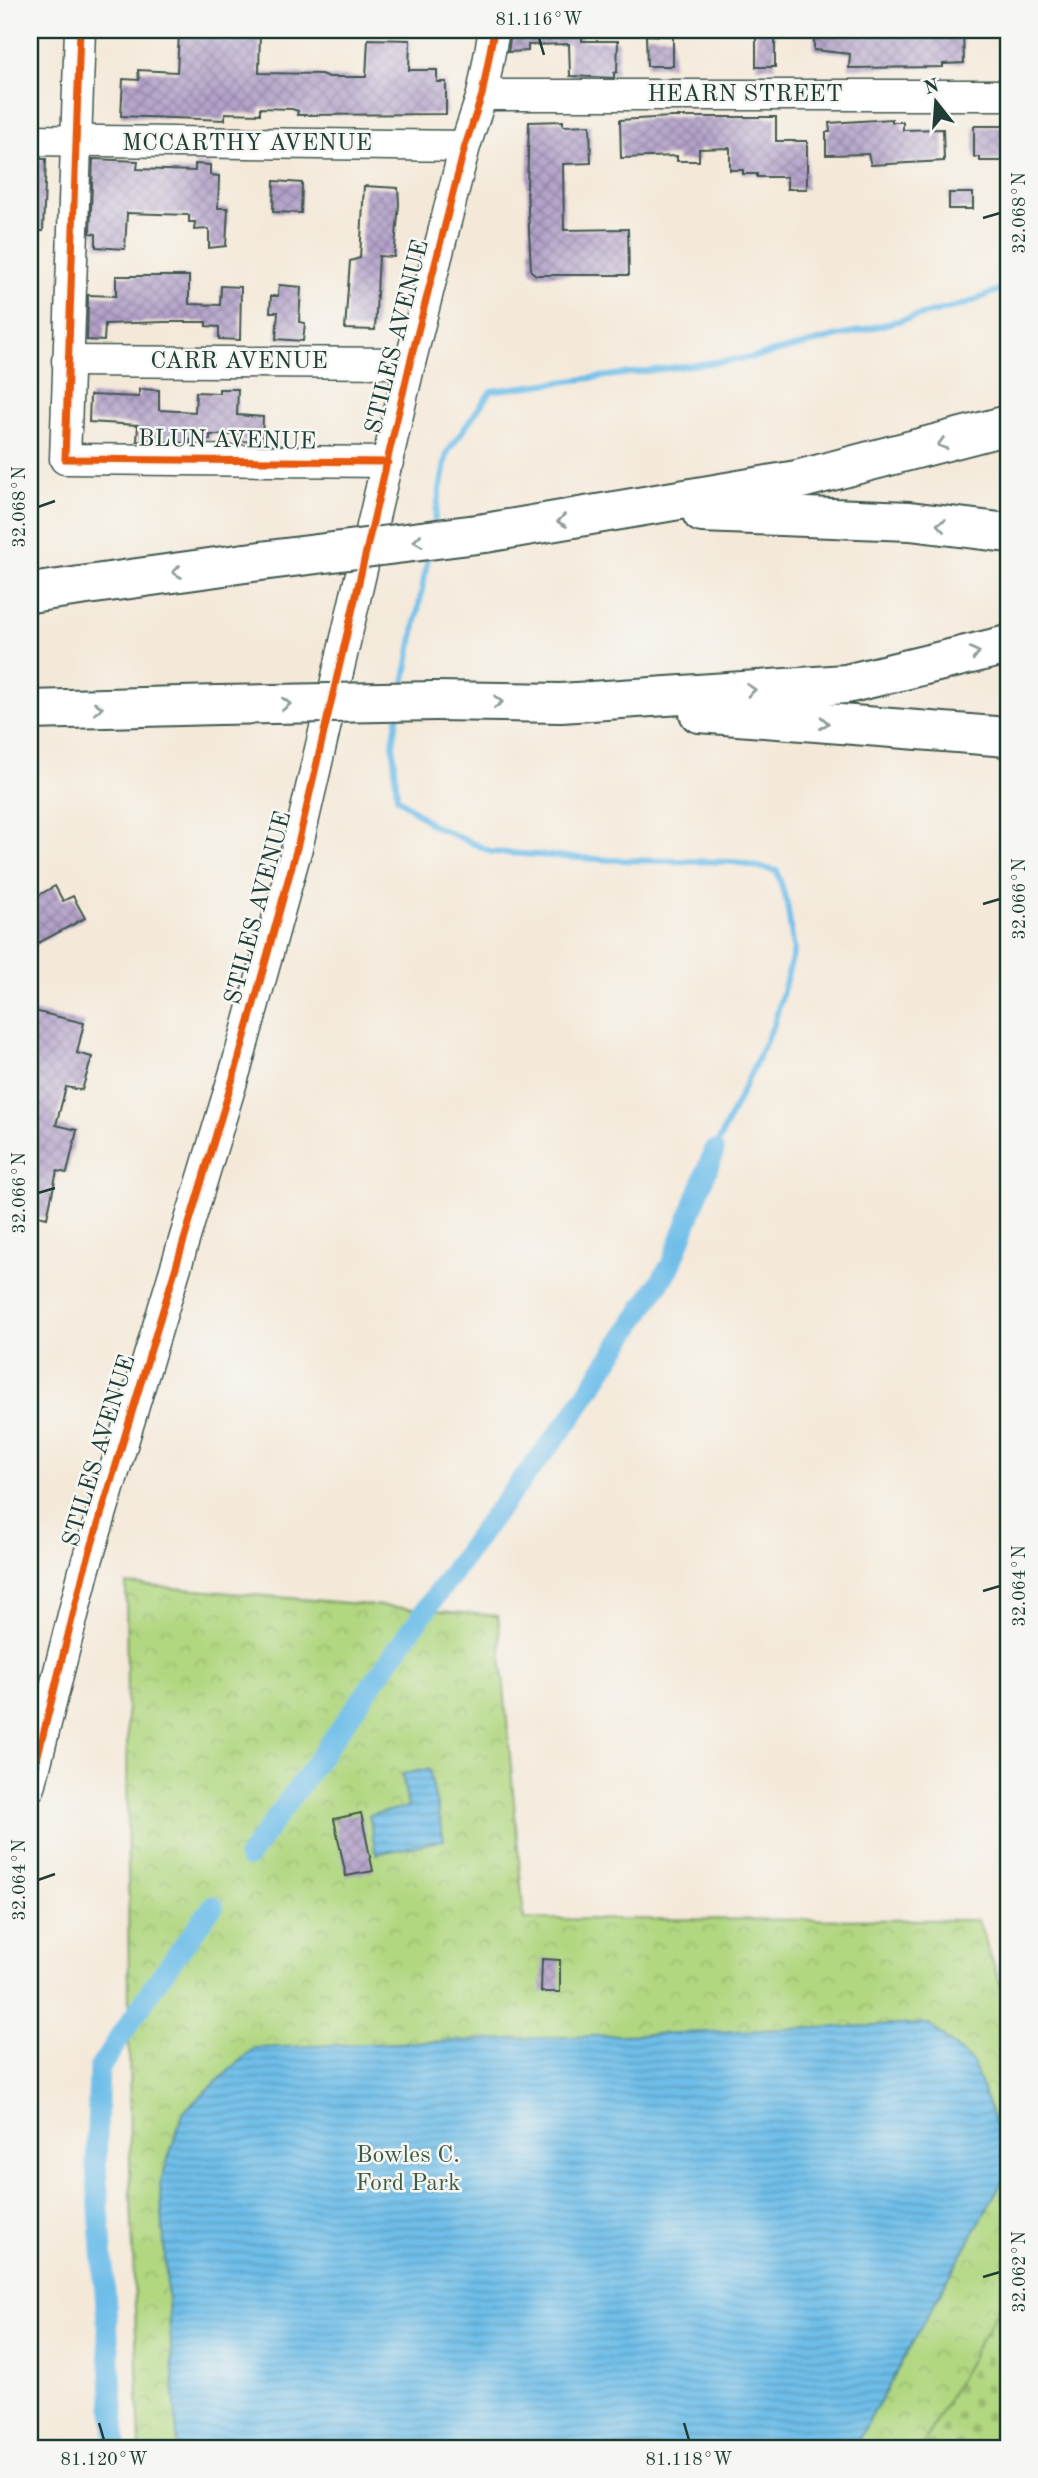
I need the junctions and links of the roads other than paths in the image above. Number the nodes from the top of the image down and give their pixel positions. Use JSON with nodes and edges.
{"nodes":[{"id":1,"x":80,"y":30,"type":"edge"},
{"id":2,"x":494,"y":30,"type":"edge"},
{"id":3,"x":482,"y":95,"type":"junction"},
{"id":4,"x":1008,"y":95,"type":"edge"},
{"id":5,"x":30,"y":140,"type":"edge"},
{"id":6,"x":75,"y":142,"type":"junction"},
{"id":7,"x":465,"y":146,"type":"junction"},
{"id":8,"x":67,"y":361,"type":"junction"},
{"id":9,"x":410,"y":363,"type":"junction"},
{"id":10,"x":1008,"y":425,"type":"edge"},
{"id":11,"x":388,"y":462,"type":"junction"},
{"id":12,"x":630,"y":510,"type":"junction"},
{"id":13,"x":1008,"y":533,"type":"edge"},
{"id":14,"x":30,"y":593,"type":"edge"},
{"id":15,"x":1008,"y":645,"type":"edge"},
{"id":16,"x":561,"y":703,"type":"junction"},
{"id":17,"x":30,"y":710,"type":"edge"},
{"id":18,"x":1008,"y":737,"type":"edge"},
{"id":19,"x":33,"y":1758,"type":"edge"},
{"id":20,"x":30,"y":1787,"type":"edge"}],
"edges":[{"from":1,"to":6,"type":"street"},
{"from":2,"to":3,"type":"street","name":"STILES AVENUE"},
{"from":3,"to":4,"type":"street","name":"HEARN STREET"},
{"from":3,"to":7,"type":"street","name":"STILES AVENUE"},
{"from":5,"to":6,"type":"street","name":"MCCARTHY AVENUE"},
{"from":6,"to":7,"type":"street","name":"MCCARTHY AVENUE"},
{"from":6,"to":8,"type":"street"},
{"from":7,"to":9,"type":"street","name":"STILES AVENUE"},
{"from":8,"to":9,"type":"street","name":"CARR AVENUE"},
{"from":8,"to":11,"type":"street","name":"BLUN AVENUE"},
{"from":9,"to":11,"type":"street","name":"STILES AVENUE"},
{"from":10,"to":12,"type":"highway","one_way":true},
{"from":11,"to":19,"type":"street","name":"STILES AVENUE"},
{"from":13,"to":12,"type":"highway","one_way":true},
{"from":12,"to":14,"type":"highway","one_way":true,"bridge":true},
{"from":16,"to":15,"type":"highway","one_way":true},
{"from":17,"to":16,"type":"highway","one_way":true,"bridge":true},
{"from":16,"to":18,"type":"highway","one_way":true},
{"from":19,"to":20,"type":"street","name":"STILES AVENUE"}]}
